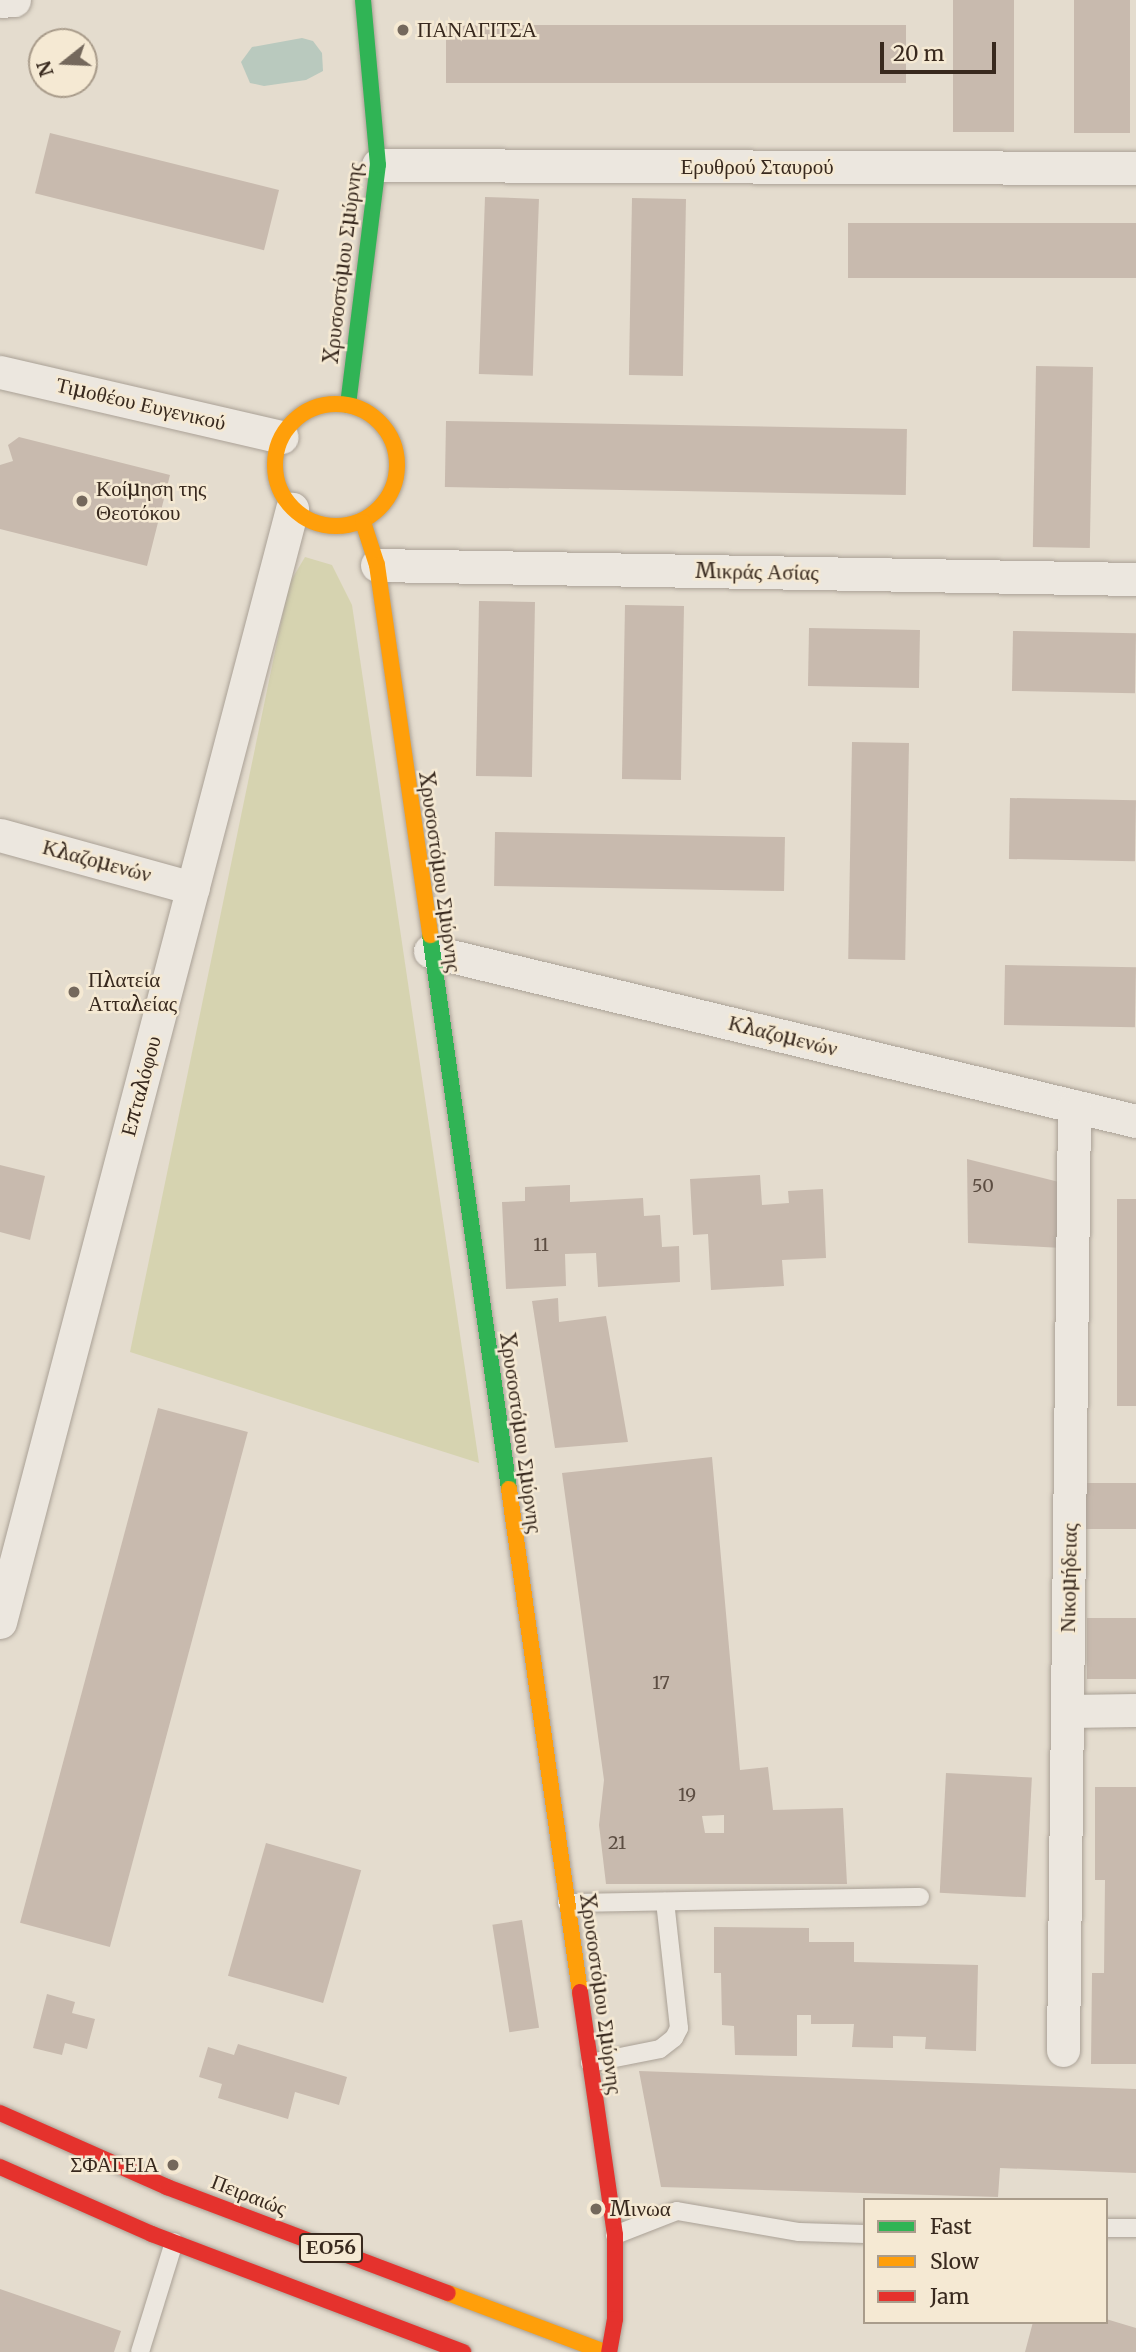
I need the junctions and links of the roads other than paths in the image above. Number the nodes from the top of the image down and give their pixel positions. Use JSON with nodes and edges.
{"nodes":[{"id":1,"x":14,"y":0,"type":"edge"},
{"id":2,"x":363,"y":0,"type":"edge"},
{"id":3,"x":0,"y":1,"type":"edge"},
{"id":4,"x":378,"y":165,"type":"junction"},
{"id":5,"x":1136,"y":168,"type":"edge"},
{"id":6,"x":0,"y":372,"type":"edge"},
{"id":7,"x":348,"y":405,"type":"junction"},
{"id":8,"x":282,"y":437,"type":"junction"},
{"id":9,"x":292,"y":509,"type":"junction"},
{"id":10,"x":363,"y":522,"type":"junction"},
{"id":11,"x":377,"y":565,"type":"junction"},
{"id":12,"x":1136,"y":579,"type":"edge"},
{"id":13,"x":0,"y":835,"type":"edge"},
{"id":14,"x":193,"y":888,"type":"junction"},
{"id":15,"x":430,"y":951,"type":"junction"},
{"id":16,"x":1074,"y":1106,"type":"junction"},
{"id":17,"x":1136,"y":1121,"type":"edge"},
{"id":18,"x":0,"y":1622,"type":"edge"},
{"id":19,"x":1136,"y":1710,"type":"edge"},
{"id":20,"x":1068,"y":1711,"type":"junction"},
{"id":21,"x":920,"y":1897,"type":"dead end"},
{"id":22,"x":665,"y":1902,"type":"junction"},
{"id":23,"x":567,"y":1903,"type":"junction"},
{"id":24,"x":1063,"y":2050,"type":"dead end"},
{"id":25,"x":590,"y":2063,"type":"junction"},
{"id":26,"x":0,"y":2113,"type":"edge"},
{"id":27,"x":0,"y":2166,"type":"edge"},
{"id":28,"x":1108,"y":2228,"type":"edge"},
{"id":29,"x":1136,"y":2228,"type":"edge"},
{"id":30,"x":863,"y":2234,"type":"edge"},
{"id":31,"x":615,"y":2235,"type":"junction"},
{"id":32,"x":174,"y":2242,"type":"junction"},
{"id":33,"x":140,"y":2352,"type":"edge"},
{"id":34,"x":463,"y":2352,"type":"edge"},
{"id":35,"x":607,"y":2352,"type":"edge"}],
"edges":[{"from":1,"to":3,"type":"street"},
{"from":2,"to":4,"type":"street","name":"Χρυσοστόμου Σμύρνης"},
{"from":4,"to":5,"type":"street","name":"Ερυθρού Σταυρού"},
{"from":4,"to":7,"type":"street","name":"Χρυσοστόμου Σμύρνης"},
{"from":6,"to":8,"type":"street","name":"Τιμοθέου Ευγενικού"},
{"from":7,"to":8,"type":"street"},
{"from":7,"to":10,"type":"street"},
{"from":8,"to":9,"type":"street"},
{"from":9,"to":10,"type":"street"},
{"from":9,"to":14,"type":"street","name":"Επταλόφου"},
{"from":10,"to":11,"type":"street","name":"Χρυσοστόμου Σμύρνης"},
{"from":11,"to":12,"type":"street","name":"Μικράς Ασίας"},
{"from":11,"to":15,"type":"street","name":"Χρυσοστόμου Σμύρνης"},
{"from":13,"to":14,"type":"street","name":"Κλαζομενών"},
{"from":14,"to":18,"type":"street","name":"Επταλόφου"},
{"from":15,"to":16,"type":"street","name":"Κλαζομενών"},
{"from":15,"to":23,"type":"street","name":"Χρυσοστόμου Σμύρνης"},
{"from":16,"to":17,"type":"street","name":"Κλαζομενών"},
{"from":16,"to":20,"type":"street","name":"Νικομήδειας"},
{"from":19,"to":20,"type":"street"},
{"from":20,"to":24,"type":"street","name":"Νικομήδειας"},
{"from":21,"to":22,"type":"lane"},
{"from":22,"to":23,"type":"lane"},
{"from":22,"to":25,"type":"lane"},
{"from":23,"to":25,"type":"street","name":"Χρυσοστόμου Σμύρνης"},
{"from":25,"to":31,"type":"street","name":"Χρυσοστόμου Σμύρνης"},
{"from":26,"to":35,"type":"street","name":"Πειραιώς","number":"ΕΟ56"},
{"from":27,"to":32,"type":"street","number":"ΕΟ56"},
{"from":28,"to":29,"type":"lane"},
{"from":30,"to":31,"type":"lane"},
{"from":31,"to":35,"type":"street","name":"Χρυσοστόμου Σμύρνης"},
{"from":32,"to":33,"type":"lane"},
{"from":32,"to":34,"type":"street","number":"ΕΟ56"}]}
